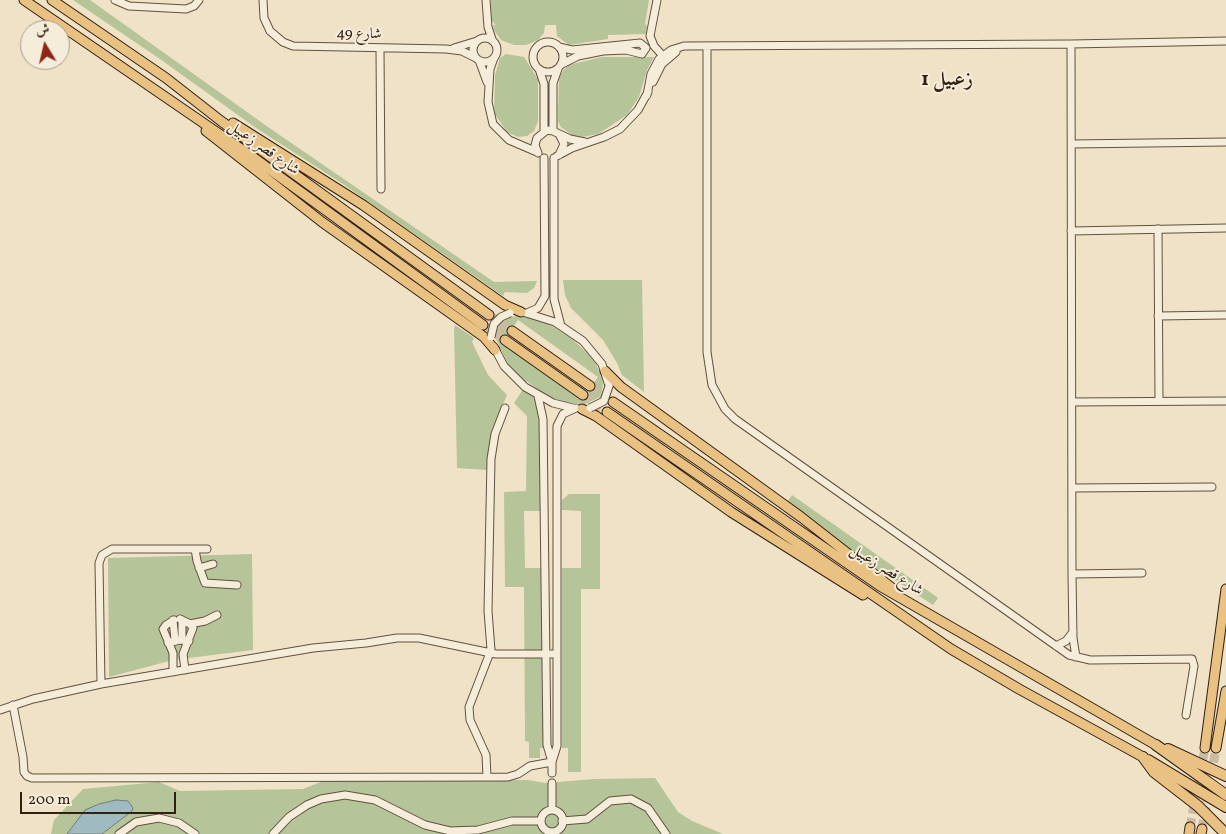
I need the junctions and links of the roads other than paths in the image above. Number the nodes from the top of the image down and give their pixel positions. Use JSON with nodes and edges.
{"nodes":[{"id":1,"x":24,"y":0,"type":"edge"},
{"id":2,"x":52,"y":0,"type":"edge"},
{"id":3,"x":115,"y":0,"type":"edge"},
{"id":4,"x":200,"y":0,"type":"edge"},
{"id":5,"x":263,"y":0,"type":"edge"},
{"id":6,"x":486,"y":0,"type":"edge"},
{"id":7,"x":656,"y":0,"type":"edge"},
{"id":8,"x":486,"y":15,"type":"junction"},
{"id":9,"x":492,"y":39,"type":"junction"},
{"id":10,"x":478,"y":40,"type":"junction"},
{"id":11,"x":1226,"y":41,"type":"edge"},
{"id":12,"x":1071,"y":44,"type":"junction"},
{"id":13,"x":559,"y":47,"type":"junction"},
{"id":14,"x":707,"y":47,"type":"junction"},
{"id":15,"x":380,"y":49,"type":"junction"},
{"id":16,"x":446,"y":49,"type":"junction"},
{"id":17,"x":664,"y":57,"type":"junction"},
{"id":18,"x":494,"y":58,"type":"junction"},
{"id":19,"x":477,"y":59,"type":"junction"},
{"id":20,"x":560,"y":66,"type":"junction"},
{"id":21,"x":539,"y":69,"type":"junction"},
{"id":22,"x":488,"y":90,"type":"junction"},
{"id":23,"x":207,"y":110,"type":"junction"},
{"id":24,"x":196,"y":120,"type":"junction"},
{"id":25,"x":544,"y":131,"type":"junction"},
{"id":26,"x":556,"y":133,"type":"junction"},
{"id":27,"x":537,"y":138,"type":"junction"},
{"id":28,"x":587,"y":142,"type":"junction"},
{"id":29,"x":1226,"y":142,"type":"edge"},
{"id":30,"x":516,"y":143,"type":"junction"},
{"id":31,"x":1072,"y":144,"type":"junction"},
{"id":32,"x":537,"y":152,"type":"junction"},
{"id":33,"x":556,"y":157,"type":"junction"},
{"id":34,"x":544,"y":158,"type":"junction"},
{"id":35,"x":381,"y":189,"type":"dead end"},
{"id":36,"x":1226,"y":228,"type":"edge"},
{"id":37,"x":1158,"y":229,"type":"junction"},
{"id":38,"x":1071,"y":230,"type":"junction"},
{"id":39,"x":524,"y":313,"type":"junction"},
{"id":40,"x":490,"y":315,"type":"tunnel mouth"},
{"id":41,"x":1226,"y":315,"type":"edge"},
{"id":42,"x":1158,"y":316,"type":"junction"},
{"id":43,"x":484,"y":325,"type":"tunnel mouth"},
{"id":44,"x":561,"y":326,"type":"junction"},
{"id":45,"x":512,"y":331,"type":"tunnel mouth"},
{"id":46,"x":505,"y":340,"type":"tunnel mouth"},
{"id":47,"x":495,"y":350,"type":"junction"},
{"id":48,"x":605,"y":371,"type":"junction"},
{"id":49,"x":590,"y":386,"type":"tunnel mouth"},
{"id":50,"x":583,"y":395,"type":"tunnel mouth"},
{"id":51,"x":538,"y":396,"type":"junction"},
{"id":52,"x":1159,"y":401,"type":"junction"},
{"id":53,"x":1226,"y":401,"type":"edge"},
{"id":54,"x":613,"y":402,"type":"tunnel mouth"},
{"id":55,"x":1072,"y":402,"type":"junction"},
{"id":56,"x":505,"y":408,"type":"dead end"},
{"id":57,"x":583,"y":408,"type":"junction"},
{"id":58,"x":607,"y":412,"type":"tunnel mouth"},
{"id":59,"x":1212,"y":486,"type":"dead end"},
{"id":60,"x":1073,"y":488,"type":"junction"},
{"id":61,"x":207,"y":548,"type":"dead end"},
{"id":62,"x":196,"y":549,"type":"junction"},
{"id":63,"x":213,"y":564,"type":"dead end"},
{"id":64,"x":199,"y":568,"type":"junction"},
{"id":65,"x":1142,"y":573,"type":"dead end"},
{"id":66,"x":1072,"y":574,"type":"junction"},
{"id":67,"x":238,"y":585,"type":"dead end"},
{"id":68,"x":1226,"y":589,"type":"edge"},
{"id":69,"x":901,"y":597,"type":"junction"},
{"id":70,"x":895,"y":611,"type":"junction"},
{"id":71,"x":217,"y":615,"type":"dead end"},
{"id":72,"x":190,"y":624,"type":"junction"},
{"id":73,"x":1073,"y":632,"type":"junction"},
{"id":74,"x":179,"y":641,"type":"junction"},
{"id":75,"x":1056,"y":646,"type":"junction"},
{"id":76,"x":490,"y":653,"type":"junction"},
{"id":77,"x":546,"y":654,"type":"junction"},
{"id":78,"x":557,"y":654,"type":"junction"},
{"id":79,"x":1076,"y":657,"type":"junction"},
{"id":80,"x":184,"y":670,"type":"junction"},
{"id":81,"x":173,"y":672,"type":"junction"},
{"id":82,"x":101,"y":684,"type":"junction"},
{"id":83,"x":1226,"y":691,"type":"edge"},
{"id":84,"x":13,"y":705,"type":"junction"},
{"id":85,"x":0,"y":710,"type":"edge"},
{"id":86,"x":1186,"y":715,"type":"dead end"},
{"id":87,"x":1156,"y":745,"type":"junction"},
{"id":88,"x":1205,"y":748,"type":"tunnel mouth"},
{"id":89,"x":1216,"y":748,"type":"tunnel mouth"},
{"id":90,"x":1143,"y":757,"type":"junction"},
{"id":91,"x":552,"y":762,"type":"junction"},
{"id":92,"x":1186,"y":766,"type":"junction"},
{"id":93,"x":552,"y":773,"type":"dead end"},
{"id":94,"x":487,"y":776,"type":"junction"},
{"id":95,"x":1226,"y":776,"type":"edge"},
{"id":96,"x":552,"y":783,"type":"dead end"},
{"id":97,"x":1226,"y":786,"type":"edge"},
{"id":98,"x":1226,"y":795,"type":"edge"},
{"id":99,"x":1226,"y":808,"type":"edge"},
{"id":100,"x":552,"y":810,"type":"junction"},
{"id":101,"x":541,"y":821,"type":"junction"},
{"id":102,"x":562,"y":821,"type":"junction"},
{"id":103,"x":552,"y":833,"type":"edge"},
{"id":104,"x":119,"y":834,"type":"edge"},
{"id":105,"x":195,"y":834,"type":"edge"},
{"id":106,"x":273,"y":834,"type":"edge"},
{"id":107,"x":666,"y":834,"type":"edge"},
{"id":108,"x":1226,"y":834,"type":"edge"}],
"edges":[{"from":1,"to":24,"type":"main road","name":"شارع قصر زعبيل"},
{"from":2,"to":23,"type":"main road","name":"شارع قصر زعبيل"},
{"from":3,"to":4,"type":"street"},
{"from":5,"to":15,"type":"street","name":"شارع 49"},
{"from":6,"to":8,"type":"street"},
{"from":7,"to":17,"type":"street"},
{"from":8,"to":9,"type":"street"},
{"from":8,"to":10,"type":"street"},
{"from":9,"to":10,"type":"street"},
{"from":9,"to":18,"type":"street"},
{"from":10,"to":16,"type":"street","name":"شارع 49"},
{"from":10,"to":19,"type":"street"},
{"from":11,"to":12,"type":"street"},
{"from":12,"to":14,"type":"street"},
{"from":12,"to":31,"type":"street"},
{"from":13,"to":20,"type":"street"},
{"from":13,"to":20,"type":"street"},
{"from":13,"to":21,"type":"street"},
{"from":14,"to":17,"type":"street"},
{"from":14,"to":75,"type":"street"},
{"from":15,"to":16,"type":"street","name":"شارع 49"},
{"from":15,"to":35,"type":"street"},
{"from":16,"to":19,"type":"street","name":"شارع 49"},
{"from":17,"to":28,"type":"street"},
{"from":18,"to":19,"type":"street"},
{"from":18,"to":22,"type":"street"},
{"from":19,"to":22,"type":"street"},
{"from":20,"to":21,"type":"street"},
{"from":20,"to":26,"type":"street"},
{"from":21,"to":25,"type":"street"},
{"from":22,"to":30,"type":"street"},
{"from":23,"to":39,"type":"main road"},
{"from":23,"to":40,"type":"main road","name":"شارع قصر زعبيل"},
{"from":24,"to":43,"type":"main road","name":"شارع قصر زعبيل"},
{"from":24,"to":47,"type":"main road"},
{"from":25,"to":26,"type":"street"},
{"from":25,"to":27,"type":"street"},
{"from":26,"to":28,"type":"street"},
{"from":26,"to":33,"type":"street"},
{"from":27,"to":30,"type":"street"},
{"from":27,"to":32,"type":"street"},
{"from":28,"to":33,"type":"street"},
{"from":29,"to":31,"type":"street"},
{"from":30,"to":32,"type":"street"},
{"from":31,"to":38,"type":"street"},
{"from":32,"to":34,"type":"street"},
{"from":33,"to":34,"type":"street"},
{"from":33,"to":44,"type":"street"},
{"from":34,"to":39,"type":"street"},
{"from":36,"to":37,"type":"street"},
{"from":37,"to":38,"type":"street"},
{"from":37,"to":42,"type":"street"},
{"from":38,"to":55,"type":"street"},
{"from":39,"to":44,"type":"street"},
{"from":39,"to":47,"type":"street","bridge":true},
{"from":41,"to":42,"type":"street"},
{"from":42,"to":52,"type":"street"},
{"from":44,"to":48,"type":"street"},
{"from":45,"to":49,"type":"main road"},
{"from":46,"to":50,"type":"main road"},
{"from":47,"to":51,"type":"street"},
{"from":48,"to":57,"type":"street","bridge":true},
{"from":48,"to":69,"type":"main road"},
{"from":51,"to":57,"type":"street"},
{"from":51,"to":77,"type":"street"},
{"from":52,"to":53,"type":"street"},
{"from":52,"to":55,"type":"street"},
{"from":54,"to":69,"type":"main road","name":"شارع قصر زعبيل"},
{"from":55,"to":60,"type":"street"},
{"from":56,"to":76,"type":"street"},
{"from":57,"to":70,"type":"main road"},
{"from":57,"to":78,"type":"street"},
{"from":58,"to":70,"type":"main road","name":"شارع قصر زعبيل"},
{"from":59,"to":60,"type":"street"},
{"from":60,"to":66,"type":"street"},
{"from":61,"to":62,"type":"street"},
{"from":62,"to":64,"type":"street"},
{"from":62,"to":82,"type":"street"},
{"from":63,"to":64,"type":"street"},
{"from":64,"to":67,"type":"street"},
{"from":65,"to":66,"type":"street"},
{"from":66,"to":73,"type":"street"},
{"from":68,"to":88,"type":"main road"},
{"from":69,"to":87,"type":"main road","name":"شارع قصر زعبيل"},
{"from":70,"to":90,"type":"main road","name":"شارع قصر زعبيل"},
{"from":71,"to":72,"type":"street"},
{"from":72,"to":74,"type":"street"},
{"from":72,"to":74,"type":"street"},
{"from":73,"to":75,"type":"street"},
{"from":73,"to":79,"type":"street"},
{"from":74,"to":80,"type":"street"},
{"from":74,"to":81,"type":"street"},
{"from":75,"to":79,"type":"street"},
{"from":76,"to":77,"type":"street"},
{"from":76,"to":80,"type":"street"},
{"from":76,"to":94,"type":"street"},
{"from":77,"to":78,"type":"street"},
{"from":77,"to":91,"type":"street"},
{"from":78,"to":91,"type":"street"},
{"from":79,"to":86,"type":"street"},
{"from":80,"to":81,"type":"street"},
{"from":81,"to":82,"type":"street"},
{"from":82,"to":84,"type":"street"},
{"from":83,"to":89,"type":"main road"},
{"from":84,"to":85,"type":"street"},
{"from":84,"to":94,"type":"street"},
{"from":87,"to":92,"type":"highway"},
{"from":87,"to":95,"type":"highway"},
{"from":90,"to":99,"type":"highway"},
{"from":90,"to":108,"type":"highway"},
{"from":91,"to":93,"type":"street"},
{"from":91,"to":94,"type":"street"},
{"from":92,"to":97,"type":"highway"},
{"from":92,"to":98,"type":"highway"},
{"from":96,"to":100,"type":"street"},
{"from":100,"to":101,"type":"street"},
{"from":100,"to":102,"type":"street"},
{"from":101,"to":103,"type":"street"},
{"from":101,"to":106,"type":"street"},
{"from":102,"to":103,"type":"street"},
{"from":102,"to":107,"type":"street"},
{"from":104,"to":105,"type":"street"}]}
